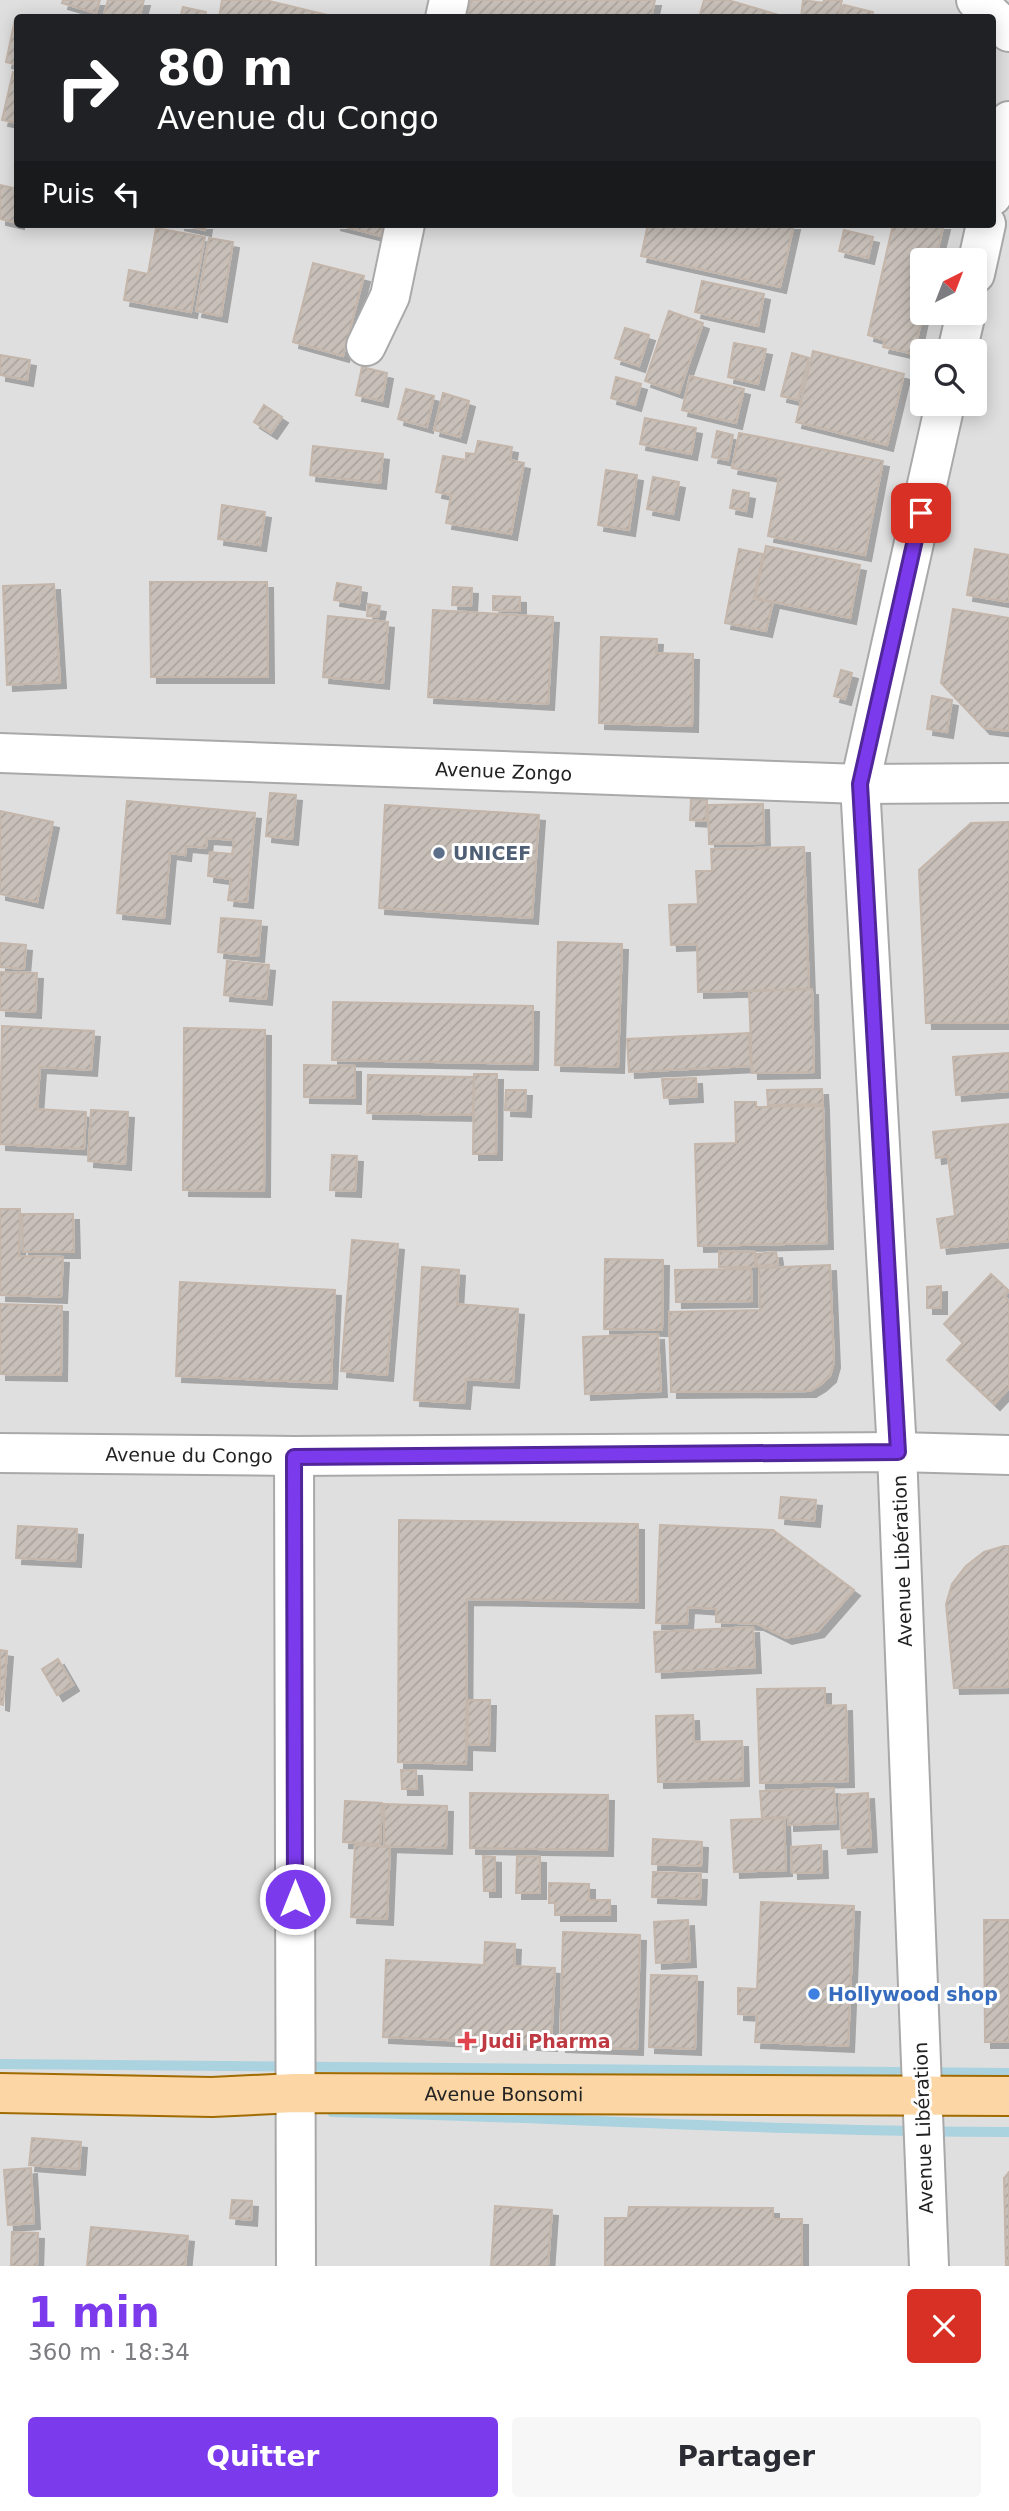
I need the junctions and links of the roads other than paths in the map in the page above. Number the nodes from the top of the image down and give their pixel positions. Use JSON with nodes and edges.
{"nodes":[{"id":1,"x":976,"y":0,"type":"edge"},
{"id":2,"x":990,"y":14,"type":"edge"},
{"id":3,"x":996,"y":19,"type":"edge"},
{"id":4,"x":1009,"y":32,"type":"edge"},
{"id":5,"x":1009,"y":121,"type":"edge"},
{"id":6,"x":996,"y":178,"type":"edge"},
{"id":7,"x":404,"y":228,"type":"edge"},
{"id":8,"x":985,"y":228,"type":"edge"},
{"id":9,"x":981,"y":248,"type":"edge"},
{"id":10,"x":366,"y":346,"type":"dead end"},
{"id":11,"x":943,"y":416,"type":"edge"},
{"id":12,"x":0,"y":753,"type":"edge"},
{"id":13,"x":1009,"y":783,"type":"edge"},
{"id":14,"x":860,"y":784,"type":"junction"},
{"id":15,"x":0,"y":1452,"type":"edge"},
{"id":16,"x":898,"y":1452,"type":"junction"},
{"id":17,"x":1009,"y":1455,"type":"edge"},
{"id":18,"x":294,"y":1457,"type":"junction"},
{"id":19,"x":0,"y":2093,"type":"edge"},
{"id":20,"x":295,"y":2093,"type":"junction"},
{"id":21,"x":921,"y":2094,"type":"junction"},
{"id":22,"x":1009,"y":2096,"type":"edge"},
{"id":23,"x":296,"y":2266,"type":"edge"},
{"id":24,"x":929,"y":2266,"type":"edge"}],
"edges":[{"from":1,"to":2,"type":"street"},
{"from":3,"to":4,"type":"street"},
{"from":5,"to":6,"type":"street"},
{"from":7,"to":10,"type":"street"},
{"from":8,"to":9,"type":"street"},
{"from":11,"to":14,"type":"street","name":"Avenue Libération"},
{"from":12,"to":14,"type":"street","name":"Avenue Zongo"},
{"from":13,"to":14,"type":"street","name":"Avenue Zongo"},
{"from":14,"to":16,"type":"street","name":"Avenue Libération"},
{"from":15,"to":18,"type":"street","name":"Avenue du Congo"},
{"from":16,"to":17,"type":"street","name":"Avenue du Congo"},
{"from":16,"to":18,"type":"street","name":"Avenue du Congo"},
{"from":16,"to":21,"type":"street","name":"Avenue Libération"},
{"from":18,"to":20,"type":"street"},
{"from":19,"to":20,"type":"main road","name":"Avenue Bonsomi"},
{"from":20,"to":21,"type":"main road","name":"Avenue Bonsomi"},
{"from":20,"to":23,"type":"street"},
{"from":21,"to":22,"type":"main road","name":"Avenue Bonsomi"},
{"from":21,"to":24,"type":"street","name":"Avenue Libération"}]}
